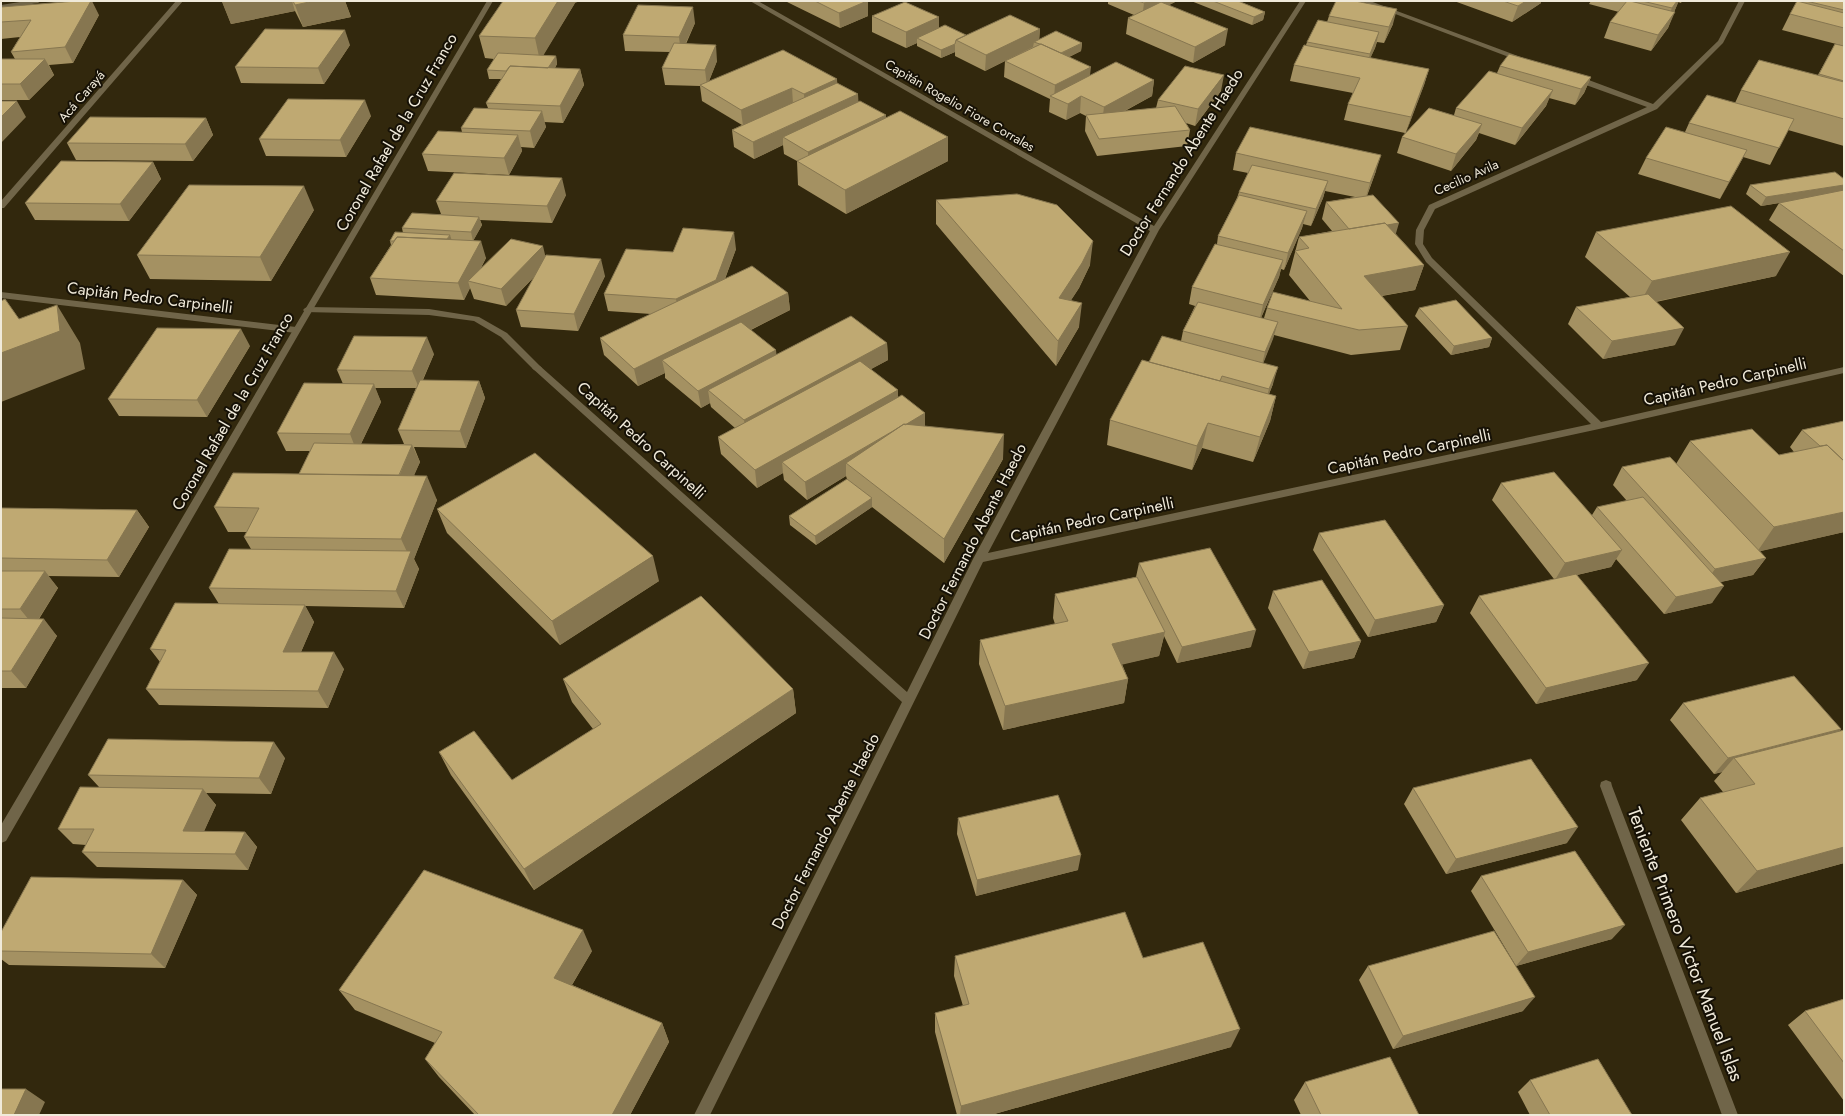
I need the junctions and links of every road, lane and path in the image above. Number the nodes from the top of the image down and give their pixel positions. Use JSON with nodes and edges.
{"nodes":[{"id":1,"x":38,"y":1,"type":"edge"},
{"id":2,"x":180,"y":1,"type":"edge"},
{"id":3,"x":490,"y":1,"type":"edge"},
{"id":4,"x":753,"y":1,"type":"edge"},
{"id":5,"x":1303,"y":1,"type":"edge"},
{"id":6,"x":1364,"y":1,"type":"edge"},
{"id":7,"x":1742,"y":1,"type":"edge"},
{"id":8,"x":1,"y":7,"type":"edge"},
{"id":9,"x":1535,"y":64,"type":"edge"},
{"id":10,"x":1565,"y":74,"type":"edge"},
{"id":11,"x":1654,"y":107,"type":"junction"},
{"id":12,"x":1,"y":206,"type":"edge"},
{"id":13,"x":1155,"y":230,"type":"junction"},
{"id":14,"x":1,"y":295,"type":"edge"},
{"id":15,"x":308,"y":310,"type":"junction"},
{"id":16,"x":296,"y":330,"type":"junction"},
{"id":17,"x":1844,"y":370,"type":"edge"},
{"id":18,"x":1599,"y":426,"type":"junction"},
{"id":19,"x":979,"y":559,"type":"junction"},
{"id":20,"x":910,"y":701,"type":"junction"},
{"id":21,"x":1606,"y":786,"type":"dead end"},
{"id":22,"x":1,"y":837,"type":"edge"},
{"id":23,"x":702,"y":1115,"type":"edge"},
{"id":24,"x":1730,"y":1115,"type":"edge"}],
"edges":[{"from":1,"to":8,"type":"street"},
{"from":2,"to":12,"type":"street","name":"Acá Carayá"},
{"from":3,"to":15,"type":"street","name":"Coronel Rafael de la Cruz Franco"},
{"from":4,"to":13,"type":"street","name":"Capitán Rogelio Fiore Corrales"},
{"from":5,"to":13,"type":"street","name":"Doctor Fernando Abente Haedo"},
{"from":6,"to":9,"type":"street"},
{"from":7,"to":11,"type":"street","name":"Cecilio Avila"},
{"from":10,"to":11,"type":"street"},
{"from":11,"to":18,"type":"street","name":"Cecilio Avila"},
{"from":13,"to":19,"type":"street","name":"Doctor Fernando Abente Haedo"},
{"from":14,"to":16,"type":"street","name":"Capitán Pedro Carpinelli"},
{"from":15,"to":16,"type":"street","name":"Coronel Rafael de la Cruz Franco"},
{"from":15,"to":20,"type":"street","name":"Capitán Pedro Carpinelli"},
{"from":16,"to":22,"type":"street","name":"Coronel Rafael de la Cruz Franco"},
{"from":17,"to":18,"type":"street","name":"Capitán Pedro Carpinelli"},
{"from":18,"to":19,"type":"street","name":"Capitán Pedro Carpinelli"},
{"from":19,"to":20,"type":"street","name":"Doctor Fernando Abente Haedo"},
{"from":20,"to":23,"type":"street","name":"Doctor Fernando Abente Haedo"},
{"from":21,"to":24,"type":"street","name":"Teniente Primero Victor Manuel Islas"}]}
